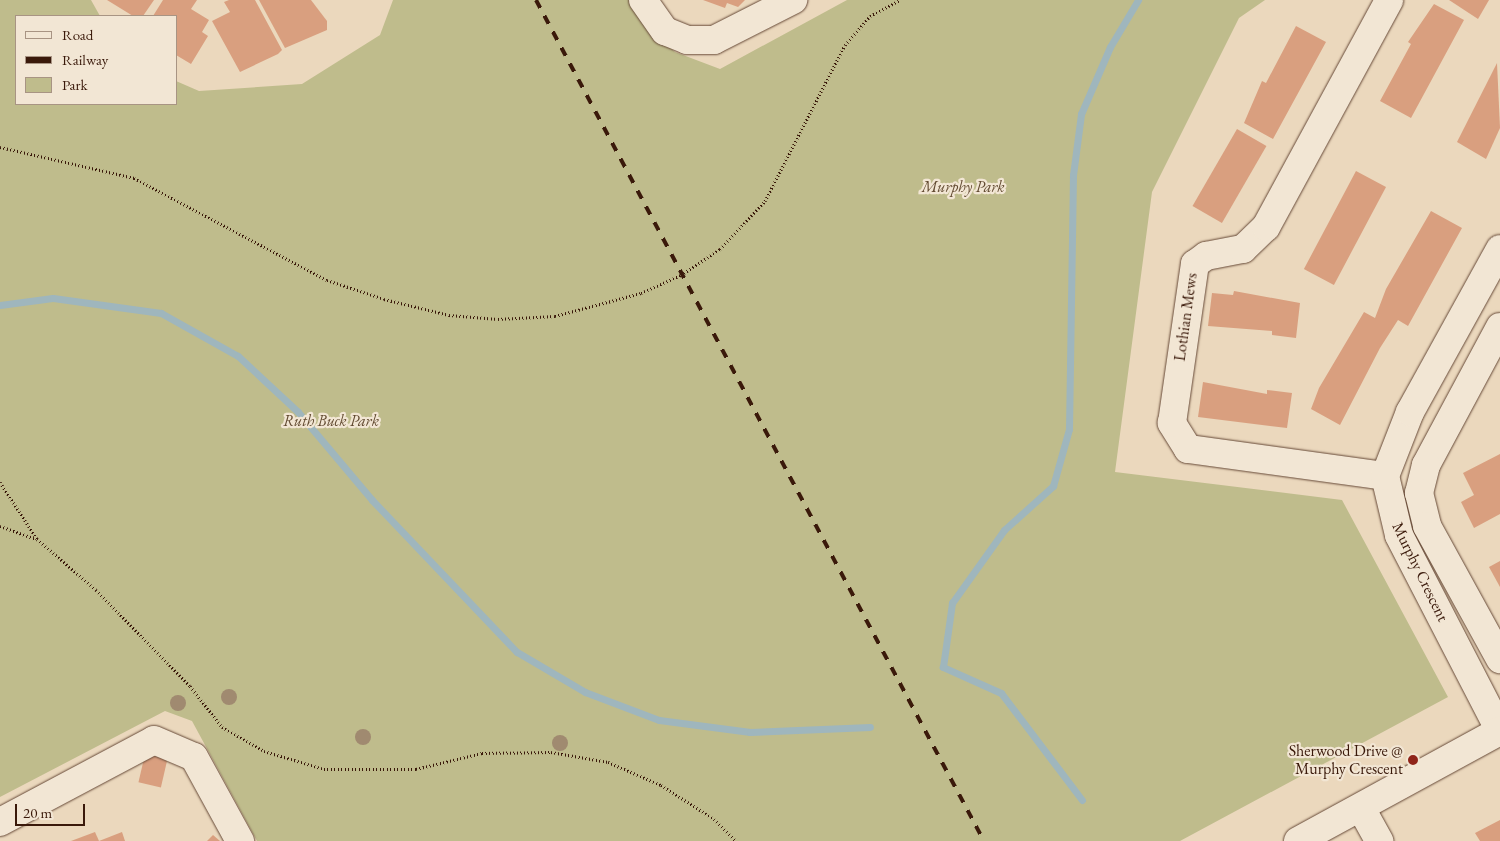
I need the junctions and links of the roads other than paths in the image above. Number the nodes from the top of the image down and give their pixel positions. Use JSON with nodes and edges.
{"nodes":[{"id":1,"x":643,"y":0,"type":"edge"},
{"id":2,"x":793,"y":0,"type":"edge"},
{"id":3,"x":1389,"y":0,"type":"edge"},
{"id":4,"x":1500,"y":249,"type":"edge"},
{"id":5,"x":1500,"y":327,"type":"edge"},
{"id":6,"x":1385,"y":476,"type":"junction"},
{"id":7,"x":1500,"y":659,"type":"edge"},
{"id":8,"x":1500,"y":731,"type":"edge"},
{"id":9,"x":1361,"y":808,"type":"junction"},
{"id":10,"x":0,"y":822,"type":"edge"},
{"id":11,"x":240,"y":841,"type":"edge"},
{"id":12,"x":1298,"y":841,"type":"edge"},
{"id":13,"x":1379,"y":841,"type":"edge"}],
"edges":[{"from":1,"to":2,"type":"street"},
{"from":3,"to":6,"type":"street","name":"Lothian Mews"},
{"from":4,"to":6,"type":"street"},
{"from":5,"to":7,"type":"street","name":"Murphy Crescent"},
{"from":6,"to":8,"type":"street","name":"Murphy Crescent"},
{"from":8,"to":9,"type":"street"},
{"from":9,"to":12,"type":"street"},
{"from":9,"to":13,"type":"street"},
{"from":10,"to":11,"type":"street"}]}
